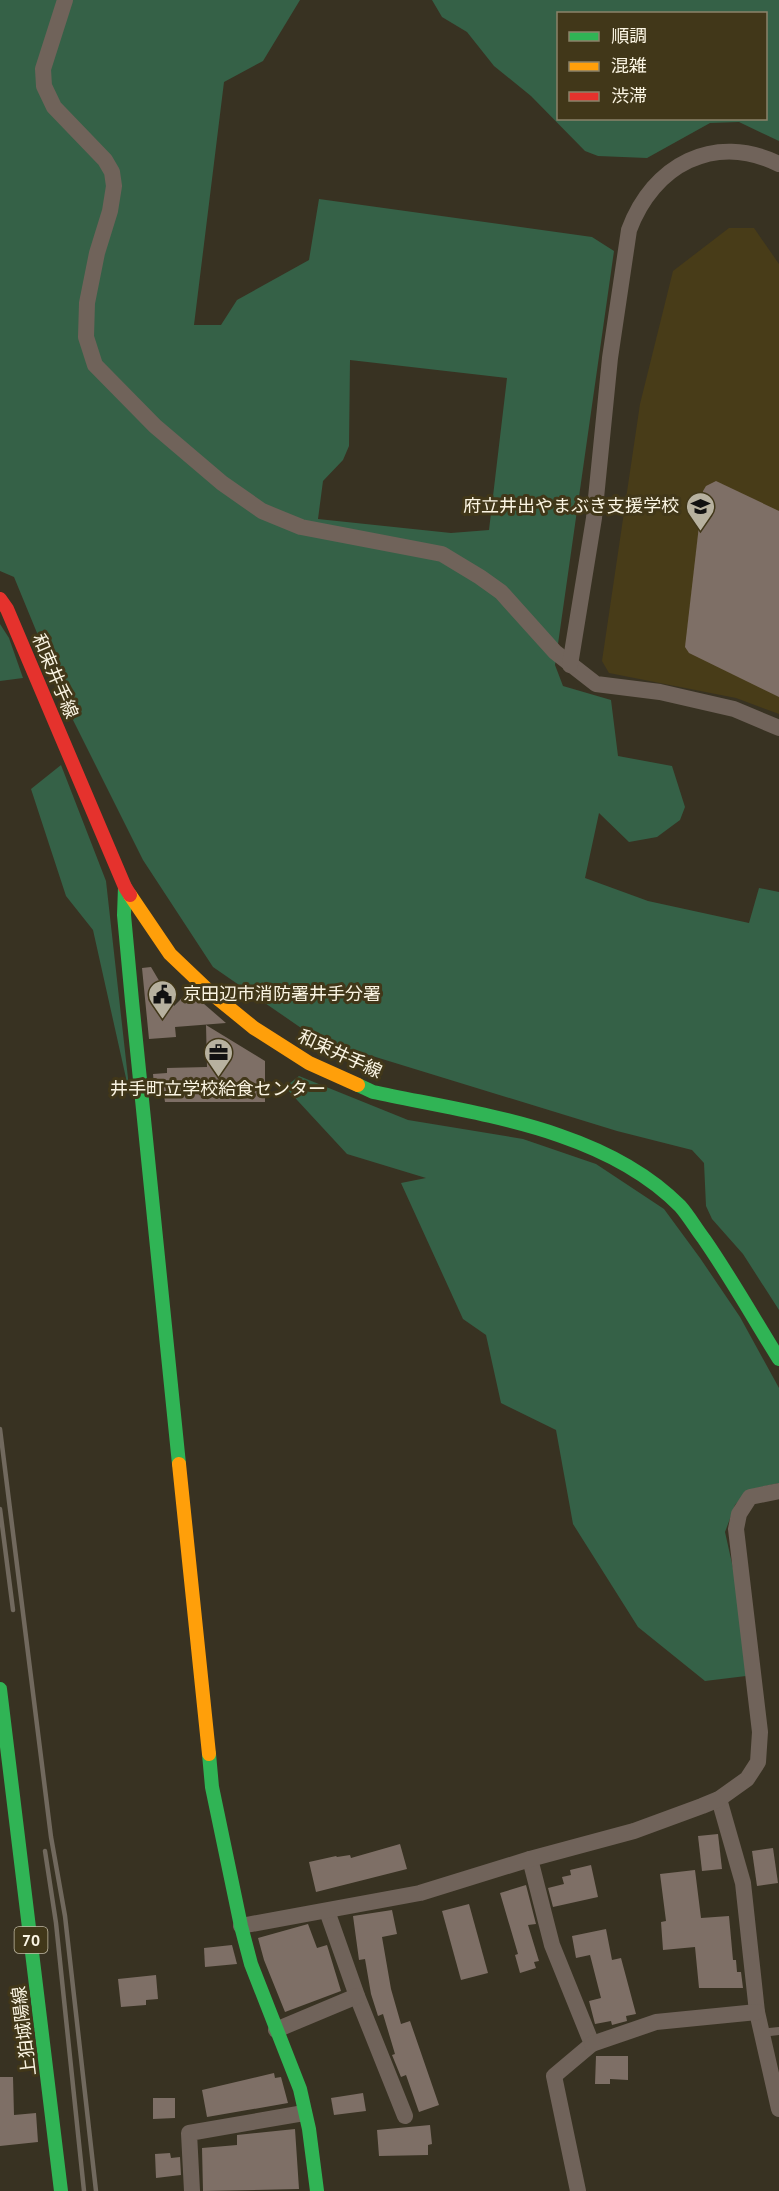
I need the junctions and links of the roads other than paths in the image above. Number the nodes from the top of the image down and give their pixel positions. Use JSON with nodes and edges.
{"nodes":[{"id":1,"x":65,"y":0,"type":"edge"},
{"id":2,"x":779,"y":164,"type":"edge"},
{"id":3,"x":0,"y":599,"type":"edge"},
{"id":4,"x":570,"y":665,"type":"junction"},
{"id":5,"x":779,"y":728,"type":"edge"},
{"id":6,"x":125,"y":887,"type":"junction"},
{"id":7,"x":779,"y":1359,"type":"edge"},
{"id":8,"x":779,"y":1491,"type":"edge"},
{"id":9,"x":0,"y":1689,"type":"edge"},
{"id":10,"x":719,"y":1799,"type":"junction"},
{"id":11,"x":530,"y":1859,"type":"junction"},
{"id":12,"x":327,"y":1911,"type":"junction"},
{"id":13,"x":241,"y":1926,"type":"junction"},
{"id":14,"x":357,"y":1996,"type":"junction"},
{"id":15,"x":757,"y":2012,"type":"junction"},
{"id":16,"x":276,"y":2030,"type":"junction"},
{"id":17,"x":779,"y":2031,"type":"edge"},
{"id":18,"x":762,"y":2032,"type":"junction"},
{"id":19,"x":592,"y":2044,"type":"junction"},
{"id":20,"x":779,"y":2109,"type":"edge"},
{"id":21,"x":304,"y":2113,"type":"junction"},
{"id":22,"x":405,"y":2116,"type":"dead end"},
{"id":23,"x":61,"y":2191,"type":"edge"},
{"id":24,"x":192,"y":2191,"type":"edge"},
{"id":25,"x":317,"y":2191,"type":"edge"},
{"id":26,"x":578,"y":2191,"type":"edge"}],
"edges":[{"from":1,"to":4,"type":"street"},
{"from":2,"to":4,"type":"street"},
{"from":3,"to":6,"type":"main road","name":"和束井手線"},
{"from":4,"to":5,"type":"street"},
{"from":6,"to":7,"type":"main road","name":"和束井手線"},
{"from":6,"to":13,"type":"main road"},
{"from":8,"to":10,"type":"street"},
{"from":9,"to":23,"type":"main road","name":"上狛城陽線","number":"70"},
{"from":10,"to":11,"type":"street"},
{"from":10,"to":15,"type":"street"},
{"from":11,"to":12,"type":"street"},
{"from":11,"to":19,"type":"street"},
{"from":12,"to":13,"type":"street"},
{"from":12,"to":14,"type":"street"},
{"from":13,"to":16,"type":"main road"},
{"from":14,"to":16,"type":"street"},
{"from":14,"to":22,"type":"street"},
{"from":15,"to":18,"type":"street"},
{"from":15,"to":19,"type":"street"},
{"from":16,"to":21,"type":"main road"},
{"from":17,"to":18,"type":"lane"},
{"from":18,"to":20,"type":"street"},
{"from":19,"to":26,"type":"street"},
{"from":21,"to":24,"type":"street"},
{"from":21,"to":25,"type":"main road"}]}
